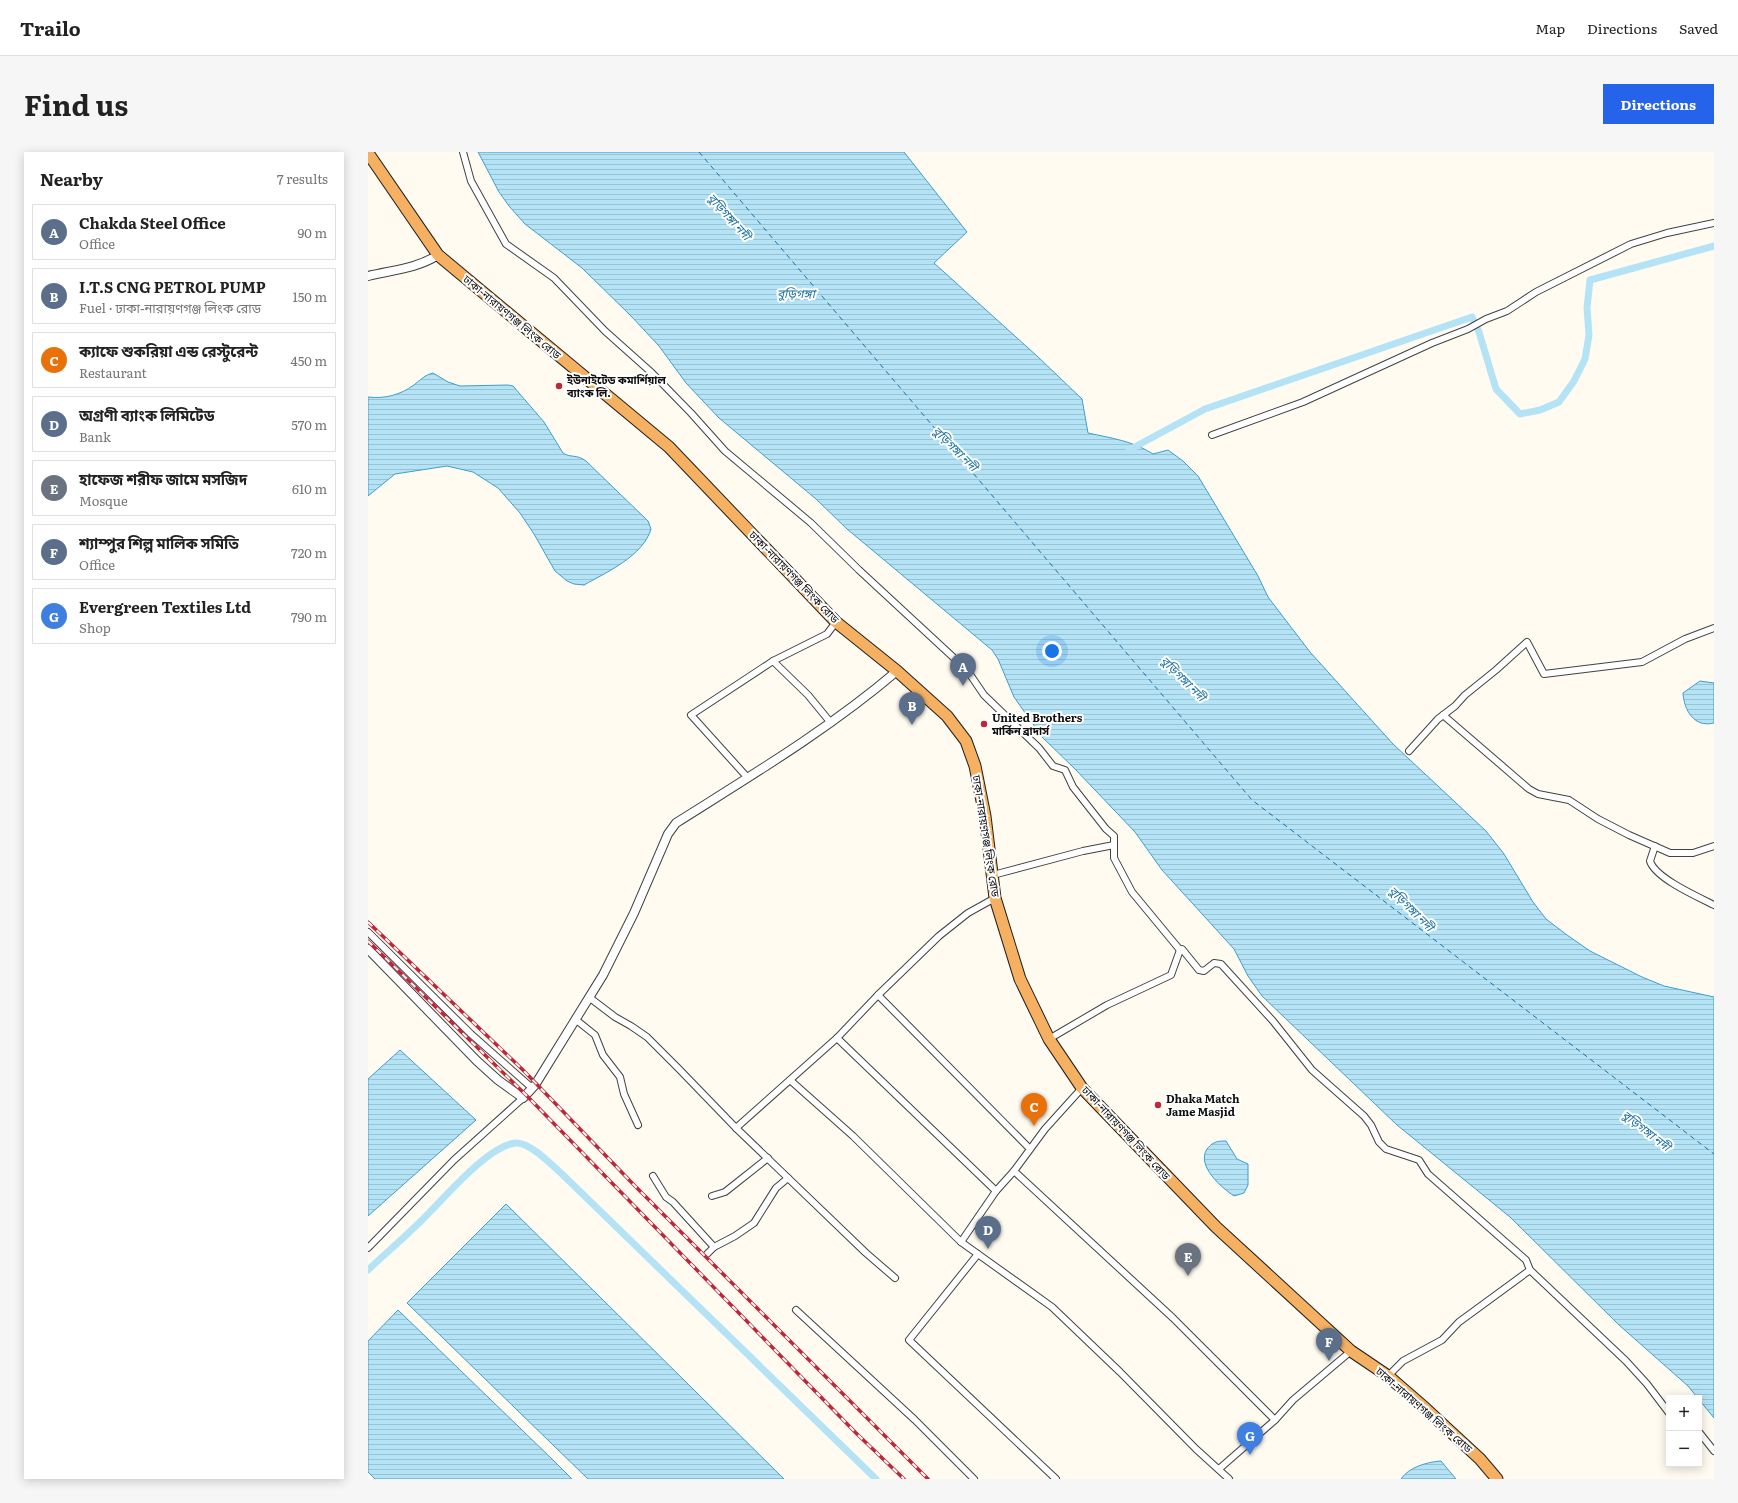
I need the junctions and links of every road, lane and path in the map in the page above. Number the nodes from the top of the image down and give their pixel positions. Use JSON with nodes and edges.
{"nodes":[{"id":1,"x":463,"y":152,"type":"edge"},
{"id":2,"x":368,"y":154,"type":"edge"},
{"id":3,"x":1714,"y":223,"type":"edge"},
{"id":4,"x":438,"y":255,"type":"junction"},
{"id":5,"x":368,"y":276,"type":"edge"},
{"id":6,"x":1212,"y":435,"type":"dead end"},
{"id":7,"x":836,"y":622,"type":"junction"},
{"id":8,"x":1714,"y":628,"type":"edge"},
{"id":9,"x":773,"y":661,"type":"junction"},
{"id":10,"x":897,"y":671,"type":"junction"},
{"id":11,"x":1443,"y":715,"type":"junction"},
{"id":12,"x":831,"y":723,"type":"junction"},
{"id":13,"x":1409,"y":751,"type":"dead end"},
{"id":14,"x":748,"y":777,"type":"junction"},
{"id":15,"x":1114,"y":845,"type":"junction"},
{"id":16,"x":1656,"y":846,"type":"junction"},
{"id":17,"x":1714,"y":846,"type":"edge"},
{"id":18,"x":993,"y":875,"type":"junction"},
{"id":19,"x":995,"y":898,"type":"junction"},
{"id":20,"x":1714,"y":905,"type":"edge"},
{"id":21,"x":368,"y":932,"type":"edge"},
{"id":22,"x":368,"y":949,"type":"edge"},
{"id":23,"x":1180,"y":950,"type":"junction"},
{"id":24,"x":878,"y":995,"type":"junction"},
{"id":25,"x":590,"y":998,"type":"junction"},
{"id":26,"x":576,"y":1018,"type":"junction"},
{"id":27,"x":837,"y":1038,"type":"junction"},
{"id":28,"x":1050,"y":1039,"type":"junction"},
{"id":29,"x":790,"y":1080,"type":"junction"},
{"id":30,"x":532,"y":1088,"type":"junction"},
{"id":31,"x":1082,"y":1088,"type":"junction"},
{"id":32,"x":523,"y":1098,"type":"junction"},
{"id":33,"x":638,"y":1125,"type":"dead end"},
{"id":34,"x":736,"y":1128,"type":"junction"},
{"id":35,"x":1030,"y":1150,"type":"junction"},
{"id":36,"x":768,"y":1158,"type":"junction"},
{"id":37,"x":1014,"y":1171,"type":"junction"},
{"id":38,"x":653,"y":1176,"type":"dead end"},
{"id":39,"x":788,"y":1178,"type":"junction"},
{"id":40,"x":996,"y":1191,"type":"junction"},
{"id":41,"x":712,"y":1196,"type":"dead end"},
{"id":42,"x":961,"y":1242,"type":"junction"},
{"id":43,"x":714,"y":1247,"type":"junction"},
{"id":44,"x":368,"y":1248,"type":"edge"},
{"id":45,"x":707,"y":1254,"type":"dead end"},
{"id":46,"x":978,"y":1254,"type":"junction"},
{"id":47,"x":1530,"y":1270,"type":"junction"},
{"id":48,"x":895,"y":1278,"type":"dead end"},
{"id":49,"x":796,"y":1310,"type":"dead end"},
{"id":50,"x":1351,"y":1351,"type":"junction"},
{"id":51,"x":1388,"y":1376,"type":"junction"},
{"id":52,"x":1666,"y":1409,"type":"edge"},
{"id":53,"x":1275,"y":1420,"type":"junction"},
{"id":54,"x":1702,"y":1436,"type":"edge"},
{"id":55,"x":1714,"y":1452,"type":"edge"},
{"id":56,"x":1219,"y":1469,"type":"junction"},
{"id":57,"x":974,"y":1479,"type":"edge"},
{"id":58,"x":1056,"y":1479,"type":"edge"},
{"id":59,"x":1229,"y":1479,"type":"edge"},
{"id":60,"x":1497,"y":1479,"type":"edge"}],
"edges":[{"from":1,"to":15,"type":"street"},
{"from":2,"to":4,"type":"highway","name":"ঢাকা-নারায়ণগঞ্জ লিংক রোড"},
{"from":3,"to":6,"type":"street"},
{"from":4,"to":5,"type":"street"},
{"from":4,"to":7,"type":"highway","name":"ঢাকা-নারায়ণগঞ্জ লিংক রোড"},
{"from":7,"to":9,"type":"street"},
{"from":7,"to":10,"type":"highway","name":"ঢাকা-নারায়ণগঞ্জ লিংক রোড"},
{"from":8,"to":11,"type":"street"},
{"from":9,"to":12,"type":"street"},
{"from":9,"to":14,"type":"street"},
{"from":10,"to":12,"type":"street"},
{"from":10,"to":18,"type":"highway","name":"ঢাকা-নারায়ণগঞ্জ লিংক রোড"},
{"from":11,"to":13,"type":"street"},
{"from":11,"to":16,"type":"street"},
{"from":12,"to":14,"type":"street"},
{"from":14,"to":25,"type":"street"},
{"from":15,"to":18,"type":"street"},
{"from":15,"to":23,"type":"street"},
{"from":16,"to":17,"type":"street"},
{"from":16,"to":20,"type":"street"},
{"from":18,"to":19,"type":"highway","name":"ঢাকা-নারায়ণগঞ্জ লিংক রোড"},
{"from":19,"to":24,"type":"street"},
{"from":19,"to":28,"type":"highway","name":"ঢাকা-নারায়ণগঞ্জ লিংক রোড"},
{"from":21,"to":30,"type":"street"},
{"from":22,"to":32,"type":"street"},
{"from":23,"to":28,"type":"street"},
{"from":23,"to":47,"type":"street"},
{"from":24,"to":27,"type":"street"},
{"from":24,"to":35,"type":"street"},
{"from":25,"to":26,"type":"street"},
{"from":25,"to":34,"type":"street"},
{"from":26,"to":30,"type":"street"},
{"from":26,"to":33,"type":"street"},
{"from":27,"to":29,"type":"street"},
{"from":27,"to":40,"type":"street"},
{"from":28,"to":31,"type":"highway","name":"ঢাকা-নারায়ণগঞ্জ লিংক রোড"},
{"from":29,"to":34,"type":"street"},
{"from":29,"to":42,"type":"street"},
{"from":30,"to":32,"type":"street"},
{"from":31,"to":35,"type":"street"},
{"from":31,"to":50,"type":"highway","name":"ঢাকা-নারায়ণগঞ্জ লিংক রোড"},
{"from":32,"to":44,"type":"street"},
{"from":34,"to":36,"type":"street"},
{"from":35,"to":37,"type":"street"},
{"from":36,"to":39,"type":"street"},
{"from":36,"to":41,"type":"street"},
{"from":37,"to":40,"type":"street"},
{"from":37,"to":53,"type":"street"},
{"from":38,"to":43,"type":"street"},
{"from":39,"to":43,"type":"street"},
{"from":39,"to":48,"type":"street"},
{"from":40,"to":42,"type":"street"},
{"from":42,"to":46,"type":"street"},
{"from":43,"to":45,"type":"street"},
{"from":46,"to":56,"type":"street"},
{"from":46,"to":58,"type":"street"},
{"from":47,"to":51,"type":"street"},
{"from":47,"to":52,"type":"street"},
{"from":49,"to":57,"type":"street"},
{"from":50,"to":51,"type":"highway","name":"ঢাকা-নারায়ণগঞ্জ লিংক রোড"},
{"from":50,"to":53,"type":"street"},
{"from":51,"to":60,"type":"highway","name":"ঢাকা-নারায়ণগঞ্জ লিংক রোড"},
{"from":53,"to":56,"type":"street"},
{"from":54,"to":55,"type":"street"},
{"from":56,"to":59,"type":"street"}]}
